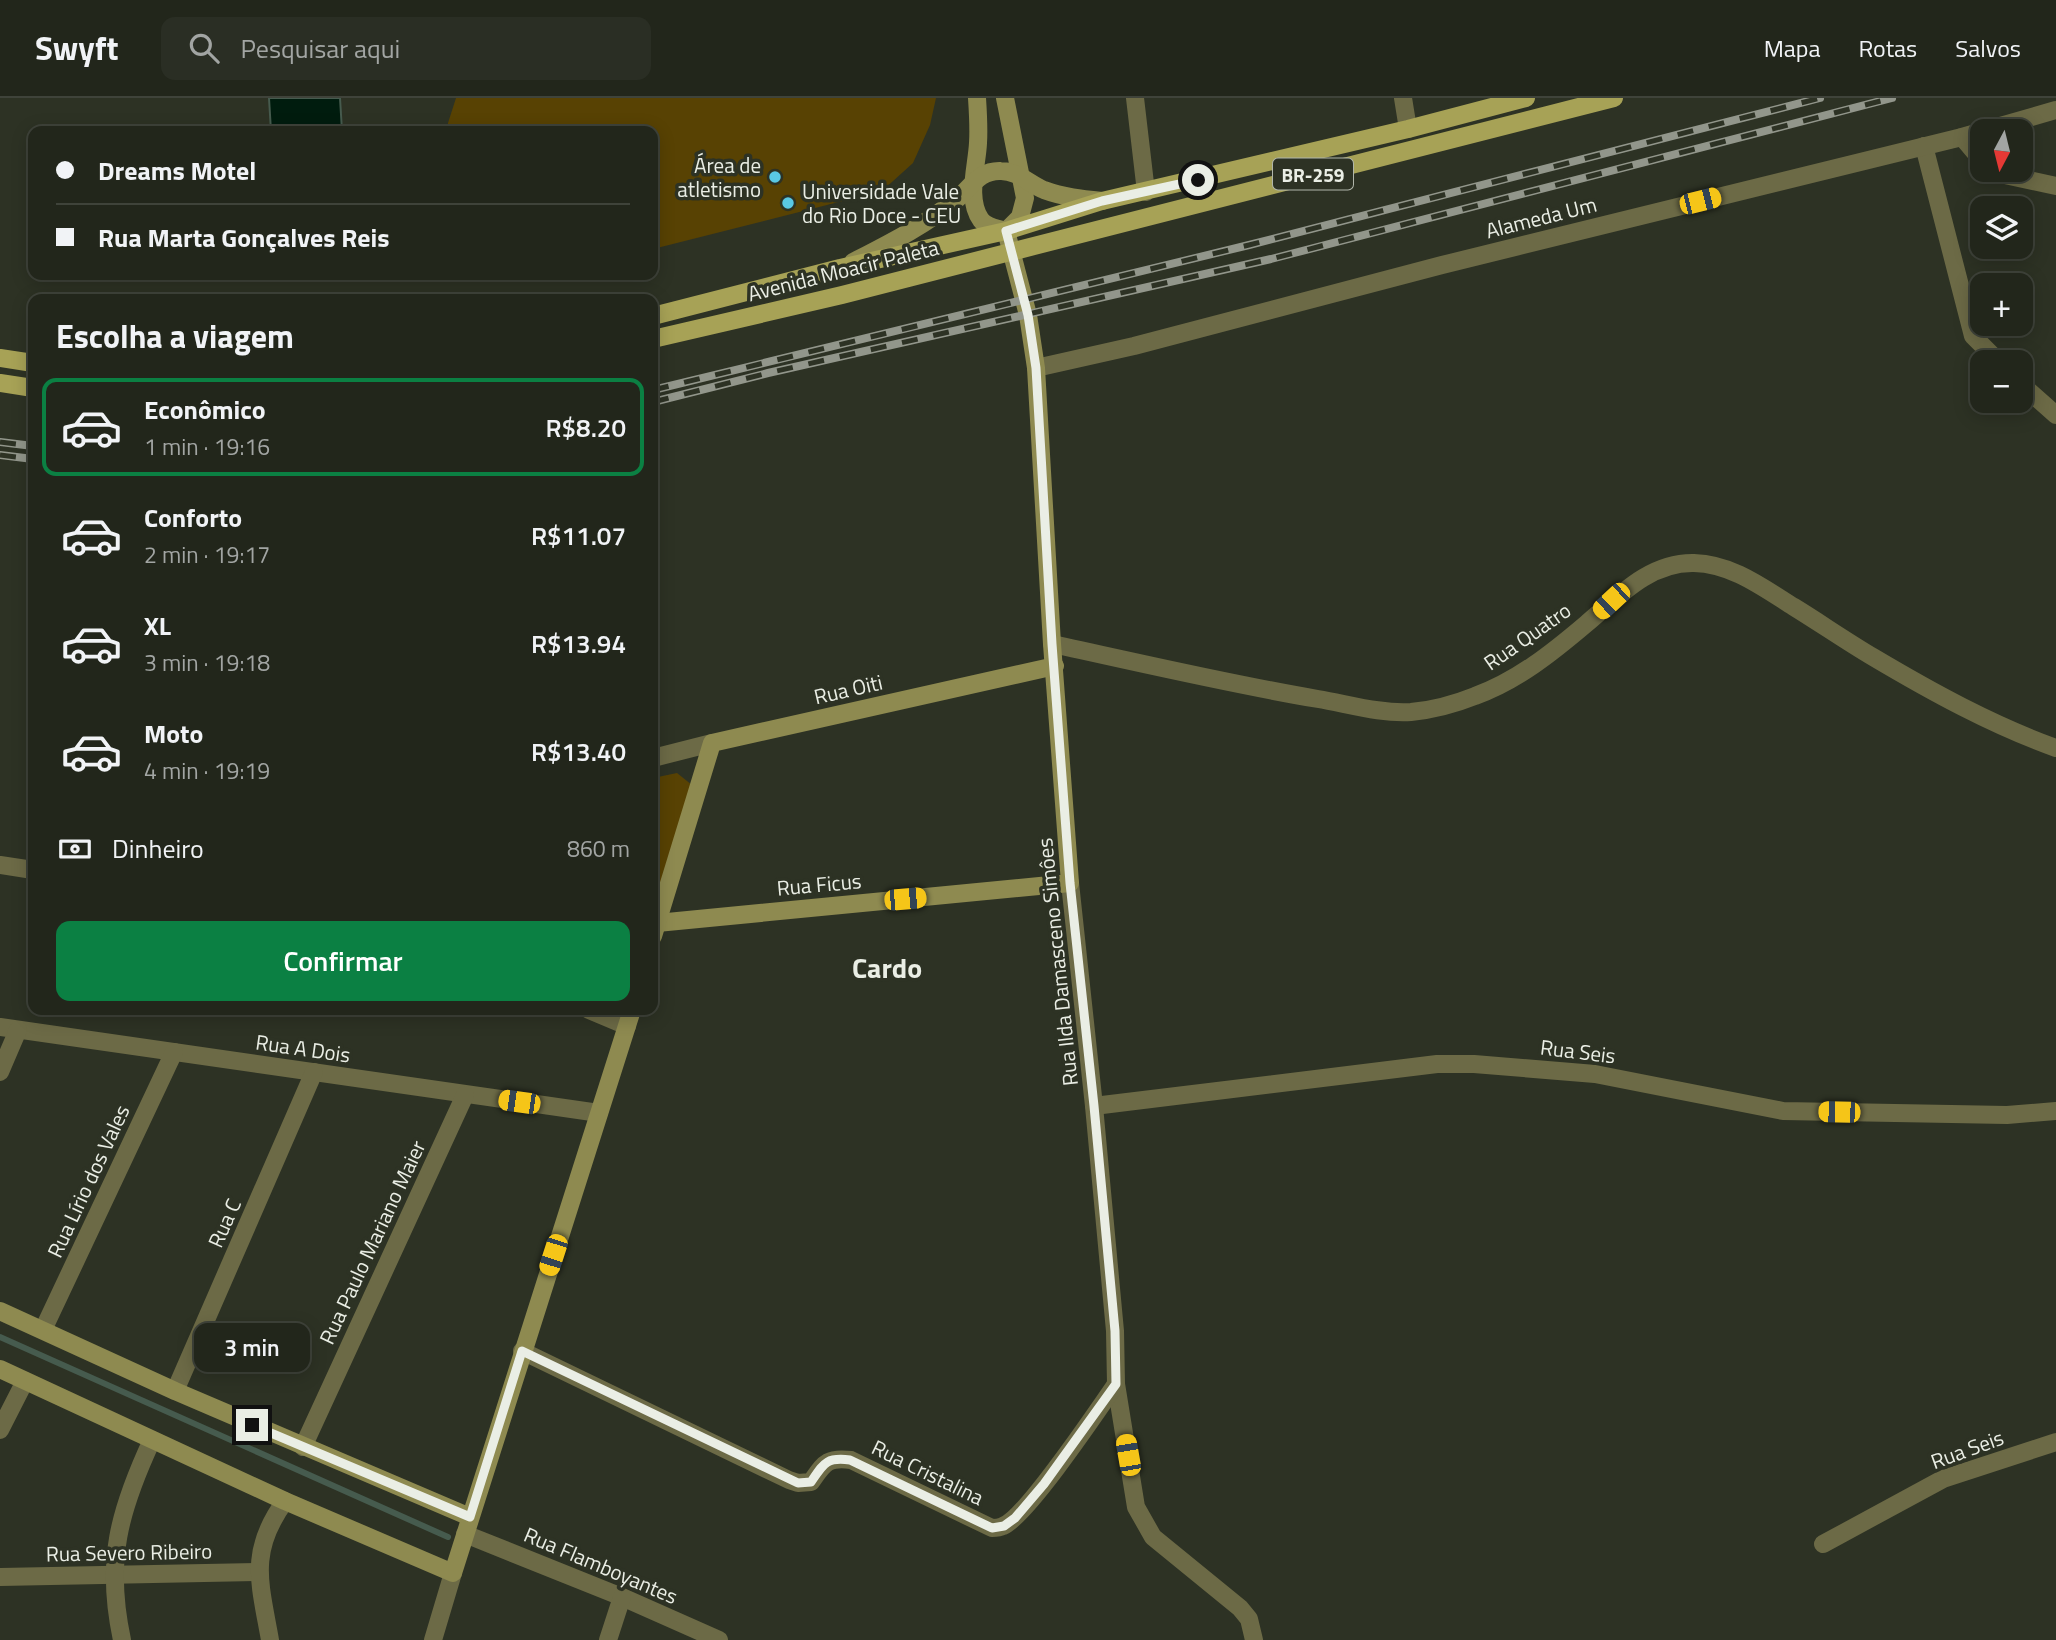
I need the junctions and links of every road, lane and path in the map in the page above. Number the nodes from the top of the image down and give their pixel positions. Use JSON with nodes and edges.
{"nodes":[{"id":1,"x":977,"y":98,"type":"edge"},
{"id":2,"x":1005,"y":98,"type":"edge"},
{"id":3,"x":1135,"y":98,"type":"edge"},
{"id":4,"x":1403,"y":98,"type":"edge"},
{"id":5,"x":1526,"y":98,"type":"edge"},
{"id":6,"x":1614,"y":98,"type":"edge"},
{"id":7,"x":2056,"y":110,"type":"edge"},
{"id":8,"x":1408,"y":129,"type":"junction"},
{"id":9,"x":1962,"y":137,"type":"junction"},
{"id":10,"x":1924,"y":146,"type":"junction"},
{"id":11,"x":1970,"y":147,"type":"edge"},
{"id":12,"x":1022,"y":178,"type":"junction"},
{"id":13,"x":2034,"y":181,"type":"edge"},
{"id":14,"x":975,"y":182,"type":"junction"},
{"id":15,"x":2056,"y":186,"type":"edge"},
{"id":16,"x":1146,"y":192,"type":"junction"},
{"id":17,"x":1102,"y":201,"type":"junction"},
{"id":18,"x":1006,"y":231,"type":"junction"},
{"id":19,"x":1012,"y":251,"type":"junction"},
{"id":20,"x":840,"y":268,"type":"junction"},
{"id":21,"x":658,"y":315,"type":"edge"},
{"id":22,"x":658,"y":338,"type":"edge"},
{"id":23,"x":1987,"y":350,"type":"edge"},
{"id":24,"x":0,"y":352,"type":"edge"},
{"id":25,"x":0,"y":358,"type":"edge"},
{"id":26,"x":28,"y":362,"type":"edge"},
{"id":27,"x":28,"y":362,"type":"edge"},
{"id":28,"x":1036,"y":368,"type":"junction"},
{"id":29,"x":0,"y":383,"type":"edge"},
{"id":30,"x":28,"y":387,"type":"edge"},
{"id":31,"x":2033,"y":395,"type":"edge"},
{"id":32,"x":2056,"y":415,"type":"edge"},
{"id":33,"x":1052,"y":644,"type":"junction"},
{"id":34,"x":1055,"y":666,"type":"junction"},
{"id":35,"x":712,"y":743,"type":"junction"},
{"id":36,"x":2056,"y":748,"type":"edge"},
{"id":37,"x":658,"y":757,"type":"edge"},
{"id":38,"x":0,"y":865,"type":"edge"},
{"id":39,"x":28,"y":869,"type":"edge"},
{"id":40,"x":1070,"y":883,"type":"junction"},
{"id":41,"x":658,"y":919,"type":"edge"},
{"id":42,"x":658,"y":929,"type":"edge"},
{"id":43,"x":629,"y":1018,"type":"edge"},
{"id":44,"x":0,"y":1027,"type":"edge"},
{"id":45,"x":18,"y":1030,"type":"junction"},
{"id":46,"x":174,"y":1052,"type":"junction"},
{"id":47,"x":0,"y":1072,"type":"edge"},
{"id":48,"x":314,"y":1072,"type":"junction"},
{"id":49,"x":465,"y":1094,"type":"junction"},
{"id":50,"x":1094,"y":1106,"type":"junction"},
{"id":51,"x":2056,"y":1111,"type":"edge"},
{"id":52,"x":599,"y":1113,"type":"junction"},
{"id":53,"x":0,"y":1311,"type":"edge"},
{"id":54,"x":43,"y":1330,"type":"junction"},
{"id":55,"x":522,"y":1351,"type":"junction"},
{"id":56,"x":0,"y":1369,"type":"edge"},
{"id":57,"x":25,"y":1381,"type":"junction"},
{"id":58,"x":1116,"y":1384,"type":"junction"},
{"id":59,"x":175,"y":1391,"type":"junction"},
{"id":60,"x":0,"y":1430,"type":"edge"},
{"id":61,"x":152,"y":1440,"type":"junction"},
{"id":62,"x":2056,"y":1442,"type":"edge"},
{"id":63,"x":303,"y":1447,"type":"junction"},
{"id":64,"x":285,"y":1501,"type":"junction"},
{"id":65,"x":467,"y":1525,"type":"junction"},
{"id":66,"x":1823,"y":1544,"type":"dead end"},
{"id":67,"x":258,"y":1572,"type":"junction"},
{"id":68,"x":453,"y":1573,"type":"junction"},
{"id":69,"x":113,"y":1575,"type":"junction"},
{"id":70,"x":0,"y":1577,"type":"edge"},
{"id":71,"x":622,"y":1597,"type":"junction"},
{"id":72,"x":122,"y":1640,"type":"edge"},
{"id":73,"x":270,"y":1640,"type":"edge"},
{"id":74,"x":433,"y":1640,"type":"edge"},
{"id":75,"x":608,"y":1640,"type":"edge"},
{"id":76,"x":719,"y":1640,"type":"edge"},
{"id":77,"x":1254,"y":1640,"type":"edge"}],
"edges":[{"from":1,"to":14,"type":"street"},
{"from":2,"to":12,"type":"street"},
{"from":3,"to":16,"type":"street"},
{"from":4,"to":8,"type":"street"},
{"from":5,"to":8,"type":"main road","name":"Avenida Moacir Paleta","number":"BR-259"},
{"from":6,"to":19,"type":"main road","name":"Avenida Moacir Paleta","number":"BR-259"},
{"from":7,"to":9,"type":"street","name":"Alameda Um"},
{"from":8,"to":16,"type":"main road","name":"Avenida Moacir Paleta","number":"BR-259"},
{"from":9,"to":10,"type":"street","name":"Alameda Um"},
{"from":9,"to":11,"type":"street"},
{"from":10,"to":23,"type":"street"},
{"from":10,"to":28,"type":"street","name":"Alameda Um"},
{"from":12,"to":14,"type":"street"},
{"from":12,"to":17,"type":"street"},
{"from":12,"to":18,"type":"street"},
{"from":13,"to":15,"type":"street"},
{"from":14,"to":18,"type":"street"},
{"from":14,"to":20,"type":"street"},
{"from":16,"to":17,"type":"main road","name":"Avenida Moacir Paleta","number":"BR-259"},
{"from":17,"to":18,"type":"main road","name":"Avenida Moacir Paleta","number":"BR-259"},
{"from":18,"to":19,"type":"street","name":"Rua Ilda Damasceno Simôes"},
{"from":18,"to":20,"type":"main road","name":"Avenida Moacir Paleta","number":"BR-259"},
{"from":19,"to":22,"type":"main road","name":"Avenida Moacir Paleta","number":"BR-259"},
{"from":19,"to":28,"type":"street","name":"Rua Ilda Damasceno Simôes"},
{"from":20,"to":21,"type":"main road","name":"Avenida Moacir Paleta","number":"BR-259"},
{"from":24,"to":26,"type":"street"},
{"from":25,"to":27,"type":"main road"},
{"from":28,"to":33,"type":"street","name":"Rua Ilda Damasceno Simôes"},
{"from":29,"to":30,"type":"main road"},
{"from":31,"to":32,"type":"street"},
{"from":33,"to":34,"type":"street","name":"Rua Ilda Damasceno Simôes"},
{"from":33,"to":36,"type":"street","name":"Rua Quatro"},
{"from":34,"to":35,"type":"street","name":"Rua Oiti"},
{"from":34,"to":40,"type":"street","name":"Rua Ilda Damasceno Simôes"},
{"from":35,"to":37,"type":"street","name":"Rua Oiti"},
{"from":35,"to":41,"type":"street"},
{"from":38,"to":39,"type":"street"},
{"from":40,"to":42,"type":"street","name":"Rua Ficus"},
{"from":40,"to":50,"type":"street","name":"Rua Ilda Damasceno Simôes"},
{"from":43,"to":52,"type":"street"},
{"from":44,"to":45,"type":"street","name":"Rua A Dois"},
{"from":45,"to":46,"type":"street","name":"Rua A Dois"},
{"from":45,"to":47,"type":"street"},
{"from":46,"to":48,"type":"street","name":"Rua A Dois"},
{"from":46,"to":54,"type":"street","name":"Rua Lírio dos Vales"},
{"from":48,"to":49,"type":"street","name":"Rua A Dois"},
{"from":48,"to":59,"type":"street","name":"Rua C"},
{"from":49,"to":52,"type":"street","name":"Rua A Dois"},
{"from":49,"to":63,"type":"street","name":"Rua Paulo Mariano Maier"},
{"from":50,"to":51,"type":"street","name":"Rua Seis"},
{"from":50,"to":58,"type":"street","name":"Rua Ilda Damasceno Simôes"},
{"from":52,"to":55,"type":"street"},
{"from":53,"to":54,"type":"street"},
{"from":54,"to":59,"type":"street"},
{"from":55,"to":58,"type":"street","name":"Rua Cristalina"},
{"from":55,"to":65,"type":"street"},
{"from":56,"to":57,"type":"street"},
{"from":57,"to":60,"type":"street"},
{"from":57,"to":61,"type":"street"},
{"from":58,"to":77,"type":"street","name":"Rua Ilda Damasceno Simôes"},
{"from":59,"to":63,"type":"street"},
{"from":61,"to":64,"type":"street"},
{"from":61,"to":69,"type":"street"},
{"from":62,"to":66,"type":"street","name":"Rua Seis"},
{"from":63,"to":65,"type":"street"},
{"from":64,"to":67,"type":"street"},
{"from":64,"to":68,"type":"street"},
{"from":65,"to":68,"type":"street"},
{"from":65,"to":71,"type":"street","name":"Rua Flamboyantes"},
{"from":67,"to":69,"type":"street","name":"Rua Severo Ribeiro"},
{"from":67,"to":73,"type":"street"},
{"from":68,"to":74,"type":"street"},
{"from":69,"to":70,"type":"street","name":"Rua Severo Ribeiro"},
{"from":69,"to":72,"type":"street"},
{"from":71,"to":75,"type":"street"},
{"from":71,"to":76,"type":"street","name":"Rua Flamboyantes"}]}
